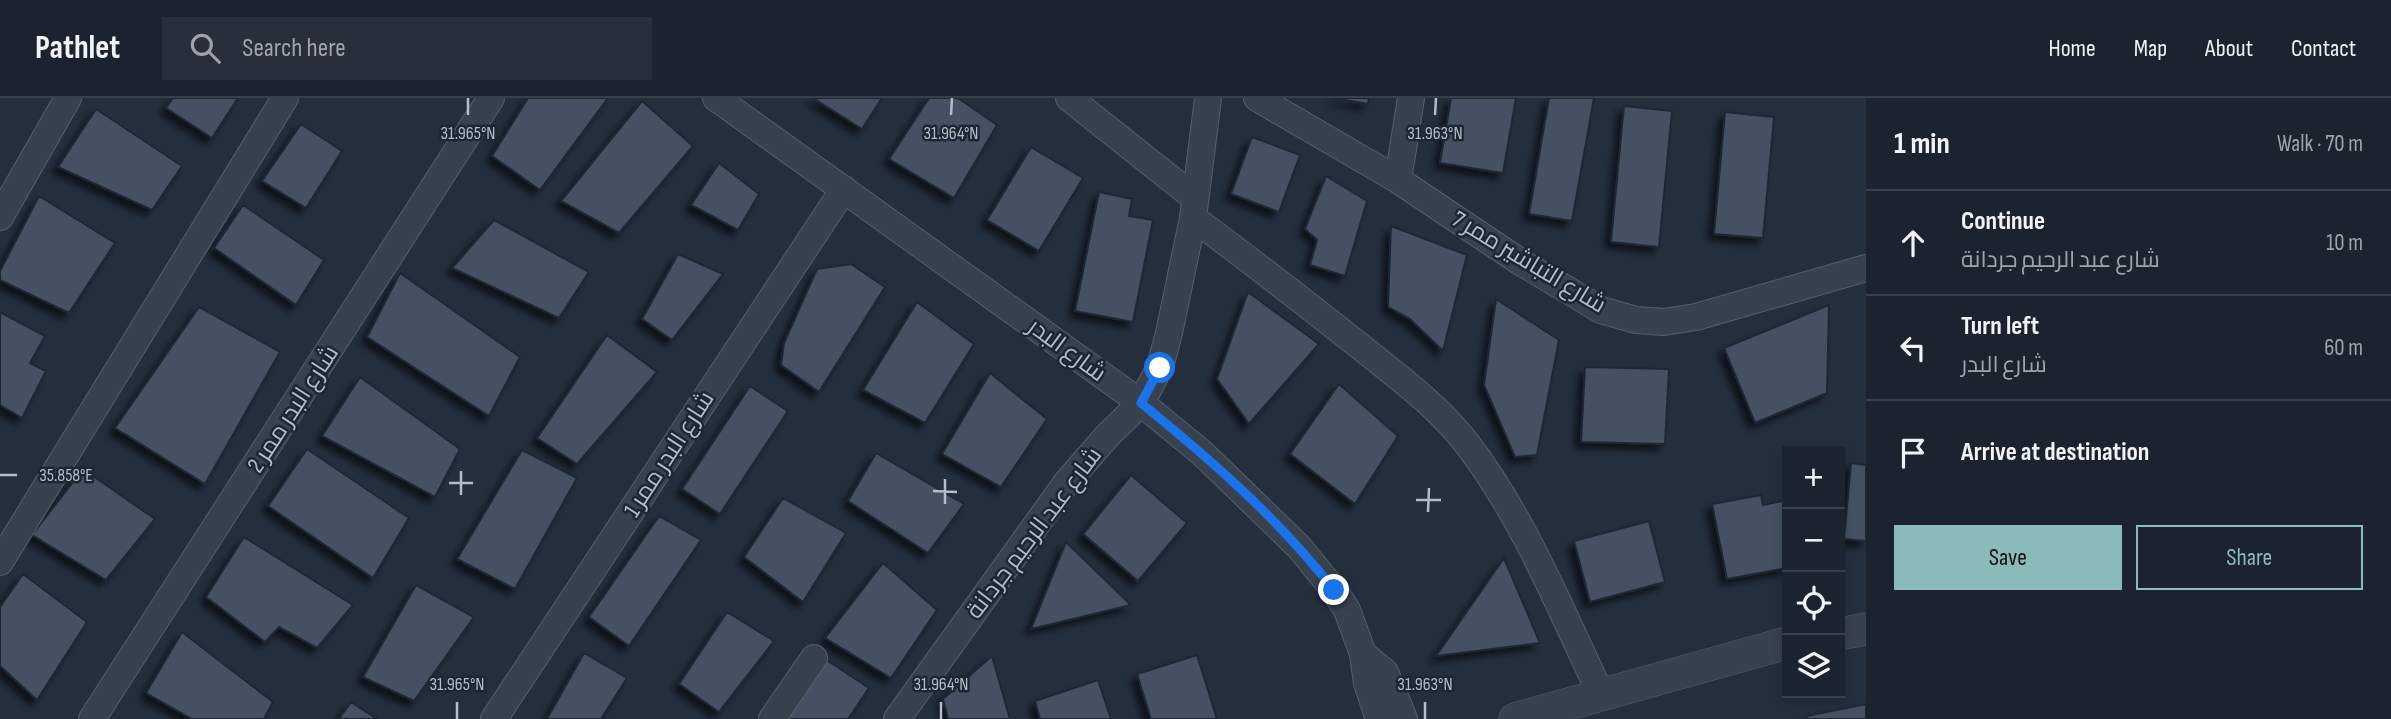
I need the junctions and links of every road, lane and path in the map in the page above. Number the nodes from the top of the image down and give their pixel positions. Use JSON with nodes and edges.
{"nodes":[{"id":1,"x":68,"y":98,"type":"edge"},
{"id":2,"x":285,"y":98,"type":"edge"},
{"id":3,"x":491,"y":98,"type":"edge"},
{"id":4,"x":716,"y":98,"type":"edge"},
{"id":5,"x":1069,"y":98,"type":"edge"},
{"id":6,"x":1208,"y":98,"type":"edge"},
{"id":7,"x":1257,"y":98,"type":"edge"},
{"id":8,"x":1411,"y":98,"type":"edge"},
{"id":9,"x":1398,"y":180,"type":"junction"},
{"id":10,"x":844,"y":189,"type":"junction"},
{"id":11,"x":1194,"y":208,"type":"junction"},
{"id":12,"x":0,"y":216,"type":"edge"},
{"id":13,"x":1866,"y":268,"type":"edge"},
{"id":14,"x":1141,"y":403,"type":"junction"},
{"id":15,"x":0,"y":562,"type":"edge"},
{"id":16,"x":1866,"y":629,"type":"edge"},
{"id":17,"x":1845,"y":633,"type":"edge"},
{"id":18,"x":1782,"y":644,"type":"edge"},
{"id":19,"x":1363,"y":654,"type":"junction"},
{"id":20,"x":814,"y":657,"type":"dead end"},
{"id":21,"x":1601,"y":694,"type":"junction"},
{"id":22,"x":93,"y":719,"type":"edge"},
{"id":23,"x":494,"y":719,"type":"edge"},
{"id":24,"x":772,"y":719,"type":"edge"},
{"id":25,"x":897,"y":719,"type":"edge"},
{"id":26,"x":1379,"y":719,"type":"edge"},
{"id":27,"x":1404,"y":719,"type":"edge"},
{"id":28,"x":1515,"y":719,"type":"edge"}],
"edges":[{"from":1,"to":12,"type":"street"},
{"from":2,"to":15,"type":"street"},
{"from":3,"to":22,"type":"street","name":"شارع البدر ممر 2"},
{"from":4,"to":10,"type":"street","name":"شارع البدر"},
{"from":5,"to":11,"type":"street"},
{"from":6,"to":11,"type":"street","name":"شارع عبد الرحيم جردانة"},
{"from":7,"to":9,"type":"street","name":"شارع التباشير ممر 7"},
{"from":8,"to":9,"type":"street"},
{"from":9,"to":13,"type":"street","name":"شارع التباشير ممر 7"},
{"from":10,"to":14,"type":"street","name":"شارع البدر"},
{"from":10,"to":23,"type":"street","name":"شارع البدر ممر 1"},
{"from":11,"to":14,"type":"street","name":"شارع عبد الرحيم جردانة"},
{"from":11,"to":21,"type":"street"},
{"from":14,"to":19,"type":"street","name":"شارع البدر"},
{"from":14,"to":25,"type":"street","name":"شارع عبد الرحيم جردانة"},
{"from":16,"to":17,"type":"street"},
{"from":18,"to":21,"type":"street"},
{"from":19,"to":26,"type":"street","name":"شارع البدر"},
{"from":19,"to":27,"type":"street","name":"شارع البدر"},
{"from":20,"to":24,"type":"street"},
{"from":21,"to":28,"type":"street"}]}
